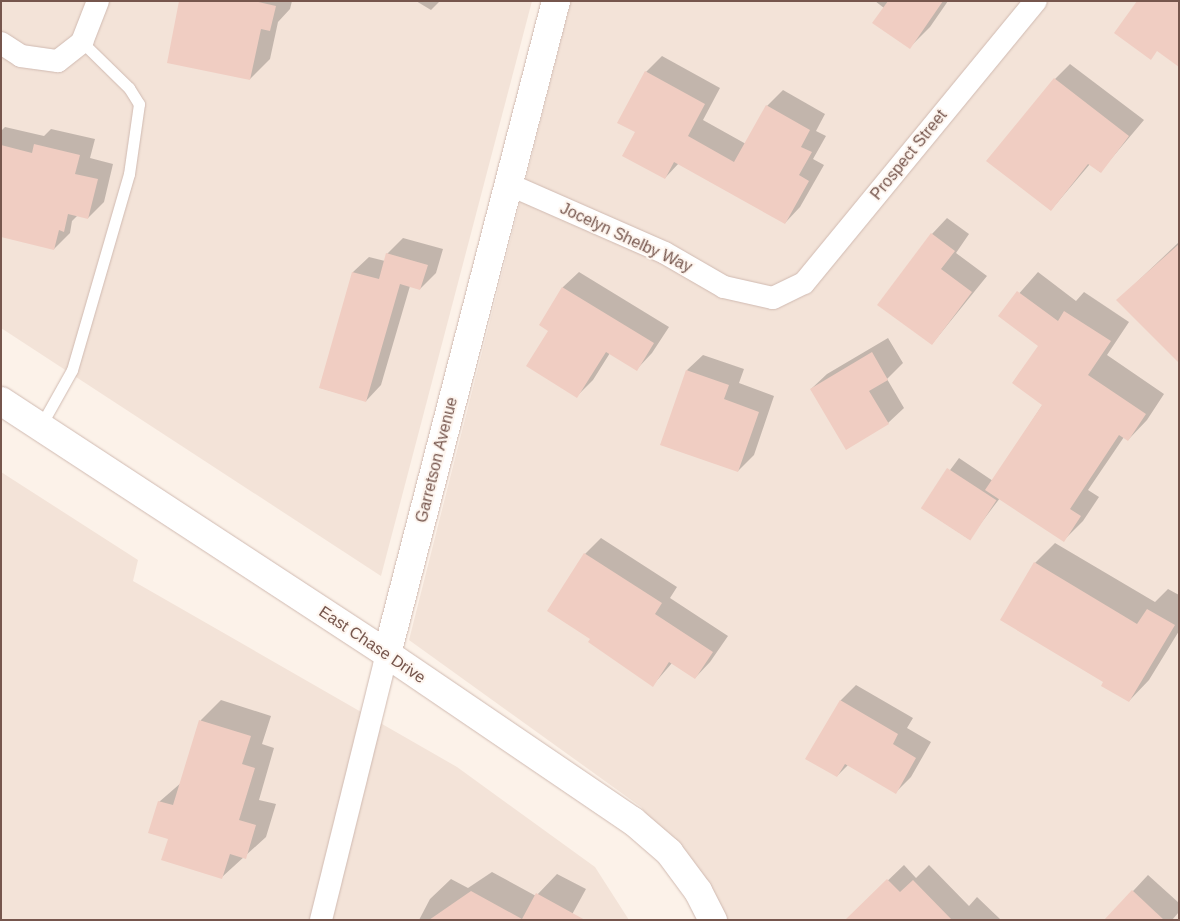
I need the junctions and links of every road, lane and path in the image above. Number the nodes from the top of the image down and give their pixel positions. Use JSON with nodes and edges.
{"nodes":[{"id":1,"x":98,"y":1,"type":"edge"},
{"id":2,"x":556,"y":1,"type":"edge"},
{"id":3,"x":1036,"y":1,"type":"edge"},
{"id":4,"x":82,"y":42,"type":"junction"},
{"id":5,"x":1,"y":43,"type":"edge"},
{"id":6,"x":508,"y":184,"type":"junction"},
{"id":7,"x":773,"y":298,"type":"joint"},
{"id":8,"x":1,"y":401,"type":"edge"},
{"id":9,"x":40,"y":427,"type":"junction"},
{"id":10,"x":387,"y":654,"type":"junction"},
{"id":11,"x":321,"y":920,"type":"edge"},
{"id":12,"x":713,"y":920,"type":"edge"}],
"edges":[{"from":1,"to":4,"type":"street"},
{"from":2,"to":6,"type":"street","name":"Garretson Avenue"},
{"from":3,"to":7,"type":"street","name":"Prospect Street"},
{"from":4,"to":5,"type":"street"},
{"from":4,"to":9,"type":"lane"},
{"from":6,"to":7,"type":"street","name":"Jocelyn Shelby Way"},
{"from":6,"to":10,"type":"street","name":"Garretson Avenue"},
{"from":8,"to":9,"type":"street","name":"East Chase Drive"},
{"from":9,"to":10,"type":"street","name":"East Chase Drive"},
{"from":10,"to":11,"type":"street","name":"Garretson Avenue"},
{"from":10,"to":12,"type":"street","name":"East Chase Drive"}]}
